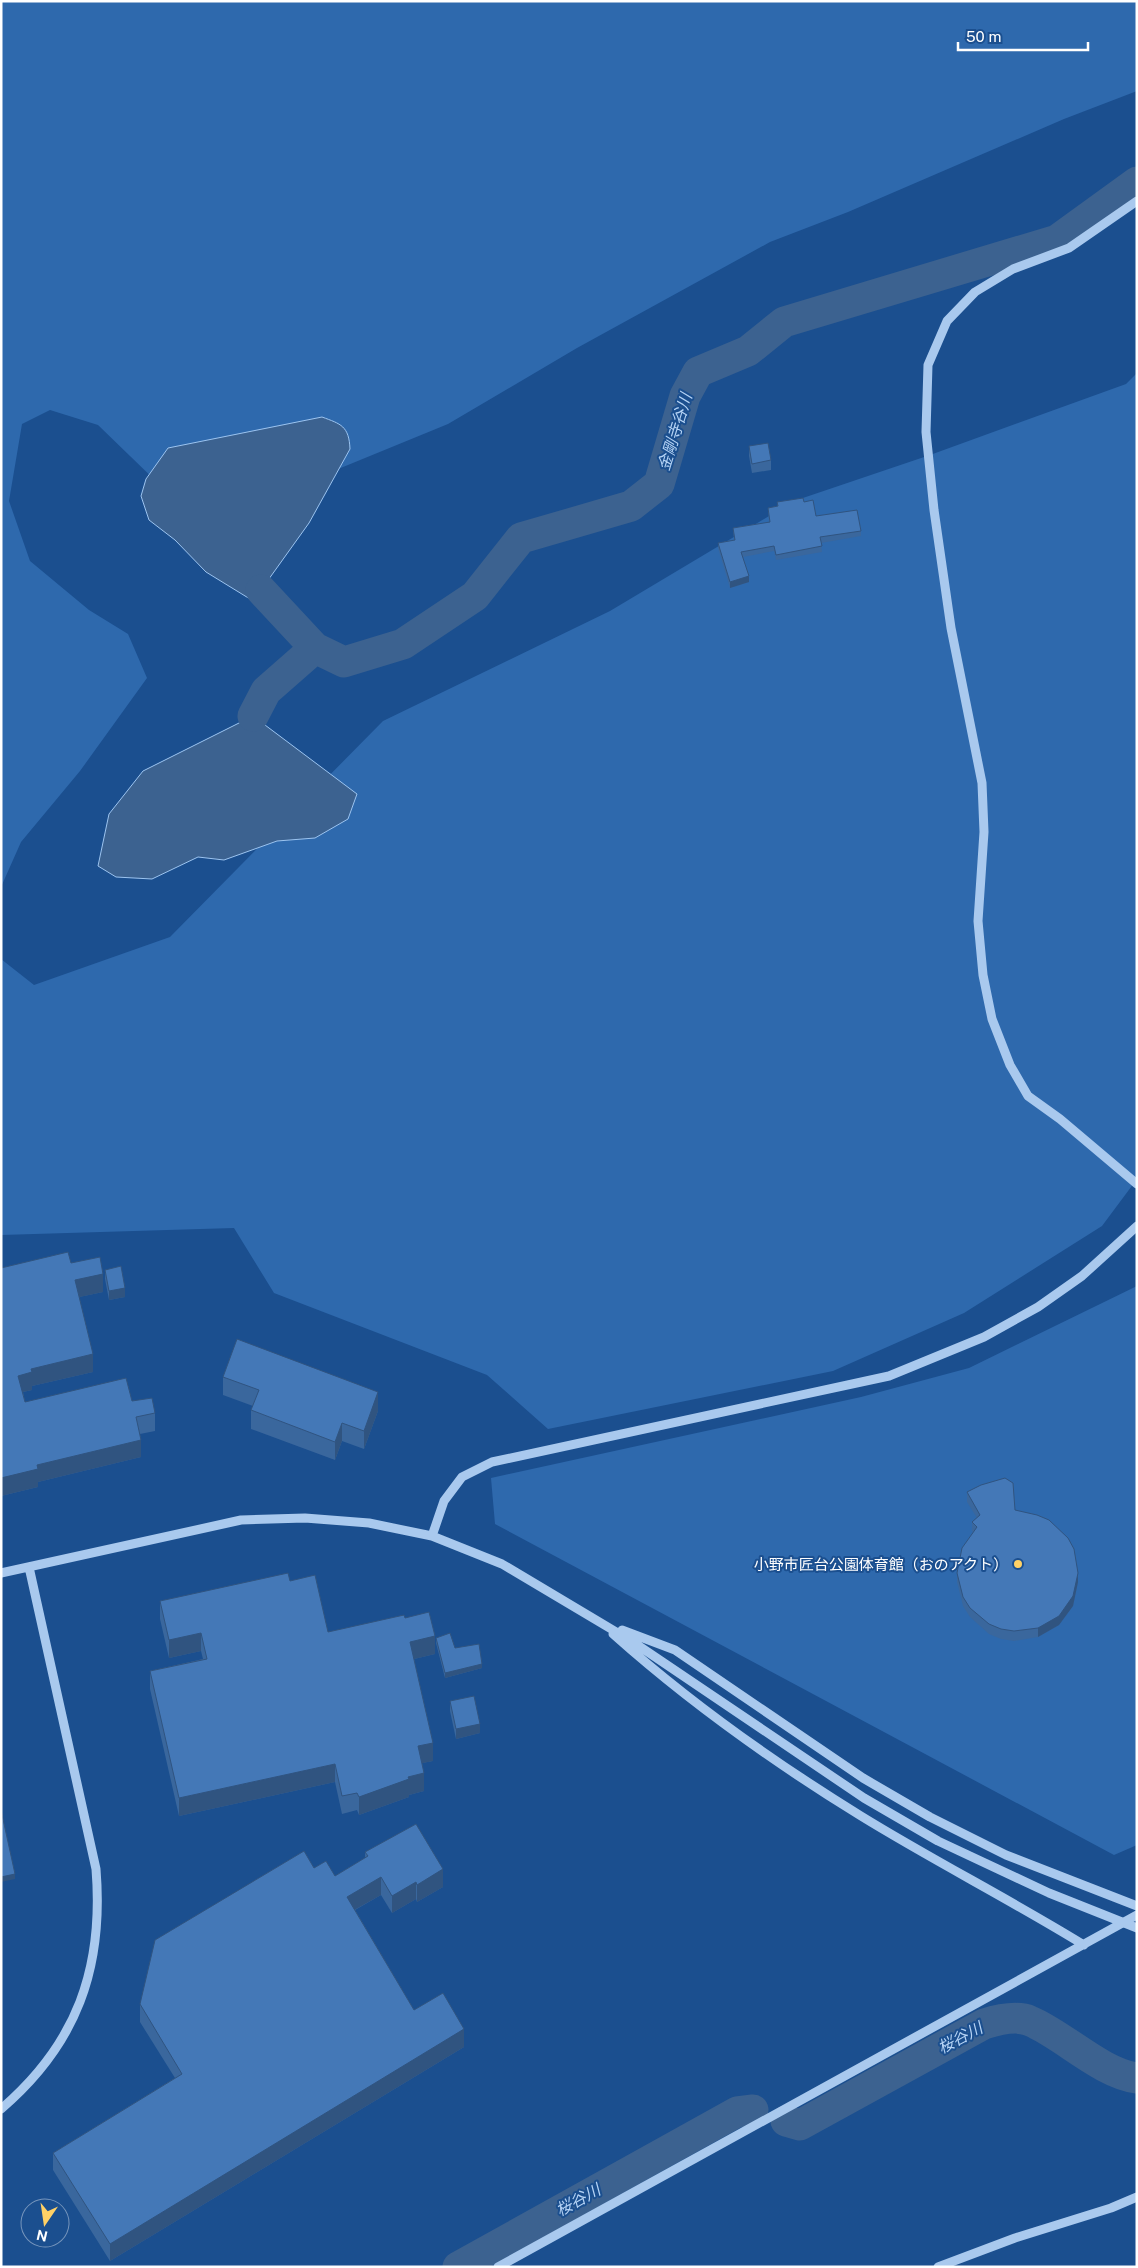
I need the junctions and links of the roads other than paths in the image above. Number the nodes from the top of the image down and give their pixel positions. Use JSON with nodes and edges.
{"nodes":[{"id":1,"x":1137,"y":201,"type":"edge"},
{"id":2,"x":1137,"y":1184,"type":"edge"},
{"id":3,"x":1137,"y":1226,"type":"edge"},
{"id":4,"x":432,"y":1536,"type":"junction"},
{"id":5,"x":28,"y":1567,"type":"junction"},
{"id":6,"x":1,"y":1573,"type":"edge"},
{"id":7,"x":598,"y":1621,"type":"junction"},
{"id":8,"x":1137,"y":1906,"type":"edge"},
{"id":9,"x":1137,"y":1915,"type":"edge"},
{"id":10,"x":1137,"y":1928,"type":"edge"},
{"id":11,"x":1084,"y":1945,"type":"junction"},
{"id":12,"x":1,"y":2109,"type":"edge"},
{"id":13,"x":1137,"y":2197,"type":"edge"},
{"id":14,"x":498,"y":2267,"type":"edge"},
{"id":15,"x":938,"y":2267,"type":"edge"}],
"edges":[{"from":1,"to":2,"type":"street"},
{"from":3,"to":4,"type":"street"},
{"from":4,"to":5,"type":"street"},
{"from":4,"to":7,"type":"street"},
{"from":5,"to":6,"type":"street"},
{"from":5,"to":12,"type":"street"},
{"from":7,"to":8,"type":"street"},
{"from":7,"to":10,"type":"street"},
{"from":7,"to":11,"type":"street"},
{"from":9,"to":11,"type":"street"},
{"from":11,"to":14,"type":"street"},
{"from":13,"to":15,"type":"street"}]}
